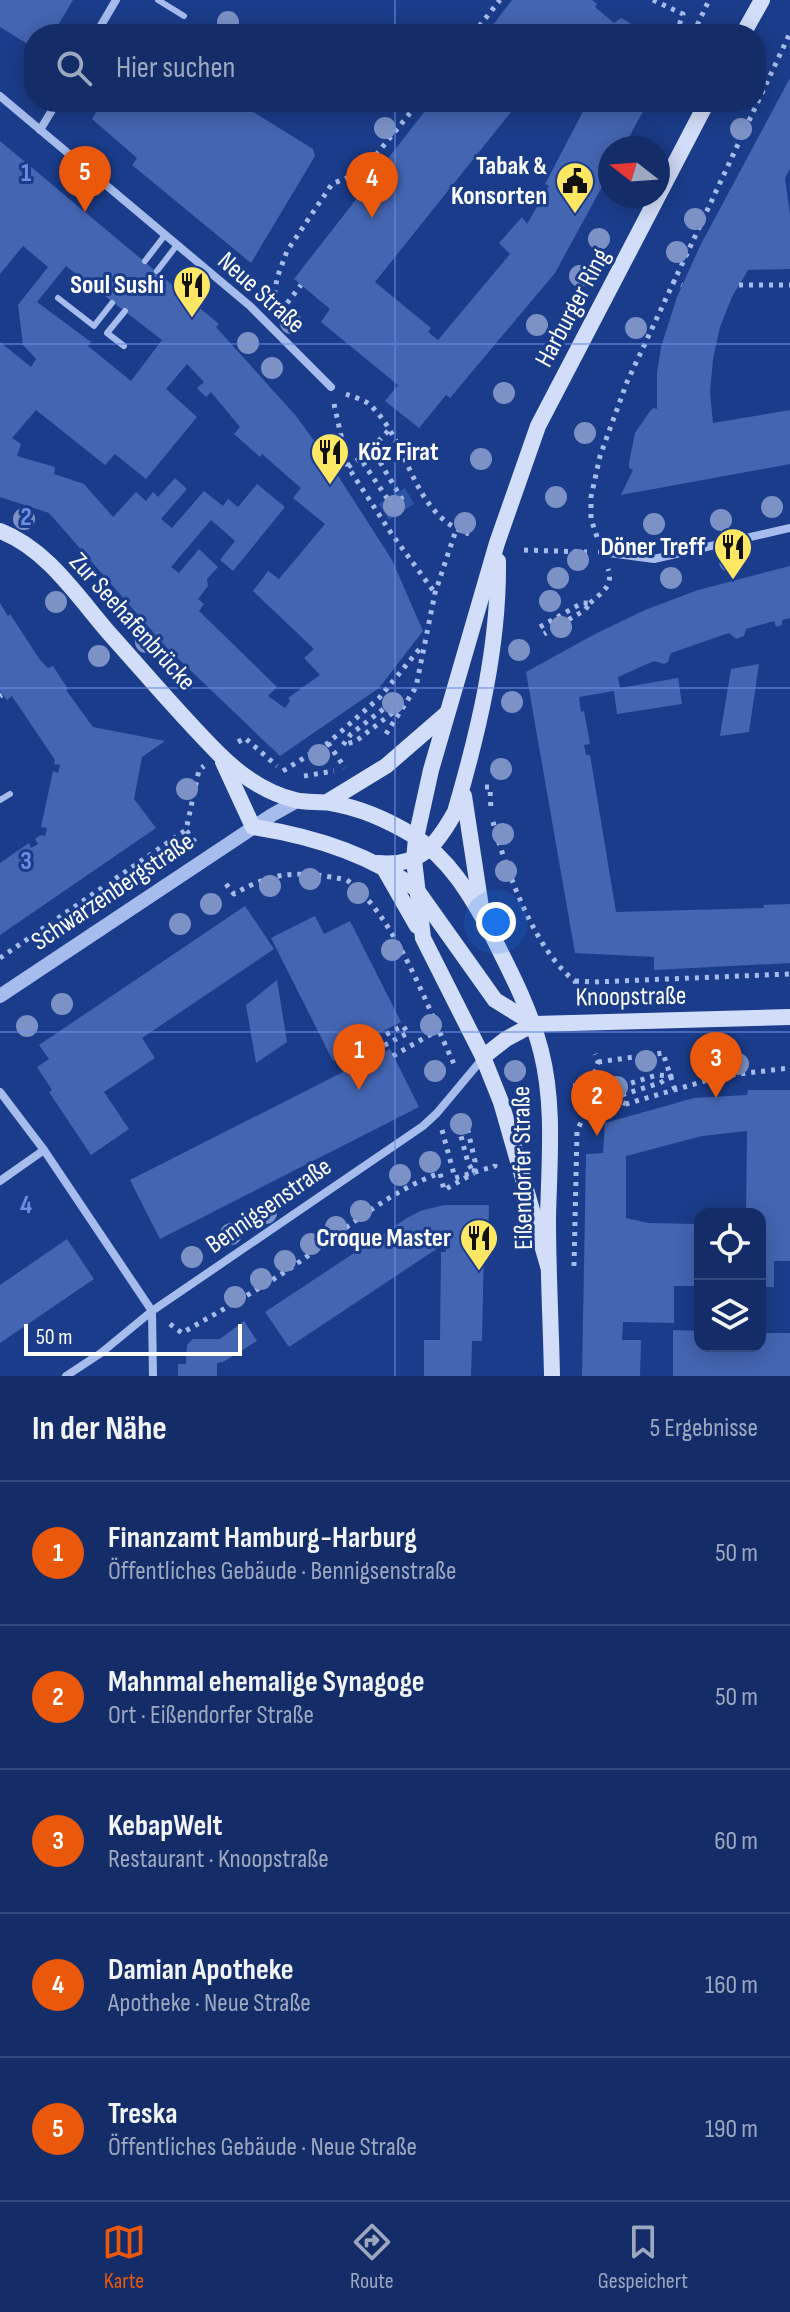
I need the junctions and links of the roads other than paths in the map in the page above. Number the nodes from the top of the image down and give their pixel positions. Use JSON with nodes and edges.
{"nodes":[{"id":1,"x":116,"y":0,"type":"edge"},
{"id":2,"x":158,"y":0,"type":"edge"},
{"id":3,"x":762,"y":0,"type":"edge"},
{"id":4,"x":184,"y":16,"type":"dead end"},
{"id":5,"x":102,"y":24,"type":"edge"},
{"id":6,"x":749,"y":24,"type":"edge"},
{"id":7,"x":0,"y":96,"type":"edge"},
{"id":8,"x":51,"y":112,"type":"edge"},
{"id":9,"x":702,"y":112,"type":"edge"},
{"id":10,"x":40,"y":130,"type":"junction"},
{"id":11,"x":165,"y":235,"type":"junction"},
{"id":12,"x":177,"y":245,"type":"junction"},
{"id":13,"x":145,"y":261,"type":"dead end"},
{"id":14,"x":157,"y":271,"type":"dead end"},
{"id":15,"x":58,"y":298,"type":"dead end"},
{"id":16,"x":112,"y":303,"type":"dead end"},
{"id":17,"x":125,"y":311,"type":"dead end"},
{"id":18,"x":124,"y":346,"type":"dead end"},
{"id":19,"x":331,"y":387,"type":"road end"},
{"id":20,"x":790,"y":528,"type":"edge"},
{"id":21,"x":0,"y":531,"type":"edge"},
{"id":22,"x":497,"y":543,"type":"junction"},
{"id":23,"x":602,"y":552,"type":"road end"},
{"id":24,"x":447,"y":713,"type":"junction"},
{"id":25,"x":220,"y":755,"type":"junction"},
{"id":26,"x":469,"y":787,"type":"junction"},
{"id":27,"x":10,"y":794,"type":"dead end"},
{"id":28,"x":0,"y":800,"type":"edge"},
{"id":29,"x":297,"y":801,"type":"junction"},
{"id":30,"x":327,"y":802,"type":"junction"},
{"id":31,"x":253,"y":827,"type":"junction"},
{"id":32,"x":416,"y":838,"type":"junction"},
{"id":33,"x":430,"y":849,"type":"junction"},
{"id":34,"x":414,"y":860,"type":"junction"},
{"id":35,"x":380,"y":865,"type":"junction"},
{"id":36,"x":416,"y":889,"type":"junction"},
{"id":37,"x":482,"y":917,"type":"junction"},
{"id":38,"x":423,"y":938,"type":"junction"},
{"id":39,"x":0,"y":996,"type":"edge"},
{"id":40,"x":790,"y":1017,"type":"edge"},
{"id":41,"x":534,"y":1024,"type":"junction"},
{"id":42,"x":483,"y":1057,"type":"junction"},
{"id":43,"x":0,"y":1092,"type":"edge"},
{"id":44,"x":44,"y":1150,"type":"junction"},
{"id":45,"x":0,"y":1181,"type":"edge"},
{"id":46,"x":548,"y":1266,"type":"junction"},
{"id":47,"x":152,"y":1311,"type":"junction"},
{"id":48,"x":66,"y":1376,"type":"edge"},
{"id":49,"x":153,"y":1376,"type":"edge"},
{"id":50,"x":552,"y":1376,"type":"edge"}],
"edges":[{"from":1,"to":5,"type":"street"},
{"from":2,"to":4,"type":"lane"},
{"from":3,"to":6,"type":"main road"},
{"from":7,"to":10,"type":"street","name":"Neue Straße"},
{"from":8,"to":10,"type":"street"},
{"from":9,"to":22,"type":"main road","name":"Harburger Ring"},
{"from":10,"to":11,"type":"street","name":"Neue Straße"},
{"from":11,"to":12,"type":"street","name":"Neue Straße"},
{"from":11,"to":13,"type":"lane"},
{"from":12,"to":14,"type":"lane"},
{"from":12,"to":19,"type":"street","name":"Neue Straße"},
{"from":15,"to":16,"type":"lane"},
{"from":17,"to":18,"type":"lane"},
{"from":20,"to":23,"type":"street"},
{"from":21,"to":25,"type":"main road","name":"Zur Seehafenbrücke"},
{"from":22,"to":24,"type":"main road","name":"Harburger Ring"},
{"from":22,"to":26,"type":"main road","name":"Harburger Ring"},
{"from":24,"to":30,"type":"main road"},
{"from":24,"to":32,"type":"main road","name":"Harburger Ring"},
{"from":25,"to":29,"type":"main road","name":"Zur Seehafenbrücke"},
{"from":25,"to":31,"type":"main road","name":"Zur Seehafenbrücke"},
{"from":26,"to":33,"type":"main road","name":"Harburger Ring"},
{"from":26,"to":37,"type":"main road"},
{"from":27,"to":28,"type":"lane"},
{"from":29,"to":30,"type":"main road"},
{"from":29,"to":31,"type":"street","name":"Schwarzenbergstraße"},
{"from":30,"to":32,"type":"main road"},
{"from":31,"to":35,"type":"main road"},
{"from":31,"to":39,"type":"street","name":"Schwarzenbergstraße"},
{"from":32,"to":33,"type":"main road"},
{"from":32,"to":34,"type":"main road","name":"Harburger Ring"},
{"from":33,"to":34,"type":"main road","name":"Harburger Ring"},
{"from":33,"to":37,"type":"main road"},
{"from":34,"to":35,"type":"main road","name":"Harburger Ring"},
{"from":34,"to":36,"type":"main road","name":"Harburger Ring"},
{"from":35,"to":36,"type":"main road"},
{"from":35,"to":38,"type":"main road"},
{"from":36,"to":38,"type":"main road","name":"Harburger Ring"},
{"from":36,"to":41,"type":"main road"},
{"from":37,"to":41,"type":"main road"},
{"from":38,"to":42,"type":"main road","name":"Harburger Ring"},
{"from":40,"to":41,"type":"main road","name":"Knoopstraße"},
{"from":41,"to":42,"type":"main road","name":"Knoopstraße"},
{"from":41,"to":46,"type":"main road","name":"Eißendorfer Straße"},
{"from":42,"to":46,"type":"main road","name":"Eißendorfer Straße"},
{"from":42,"to":47,"type":"street","name":"Bennigsenstraße"},
{"from":43,"to":44,"type":"street"},
{"from":44,"to":45,"type":"street"},
{"from":44,"to":47,"type":"street"},
{"from":46,"to":50,"type":"main road","name":"Eißendorfer Straße"},
{"from":47,"to":48,"type":"street","name":"Bennigsenstraße"},
{"from":47,"to":49,"type":"street"}]}
